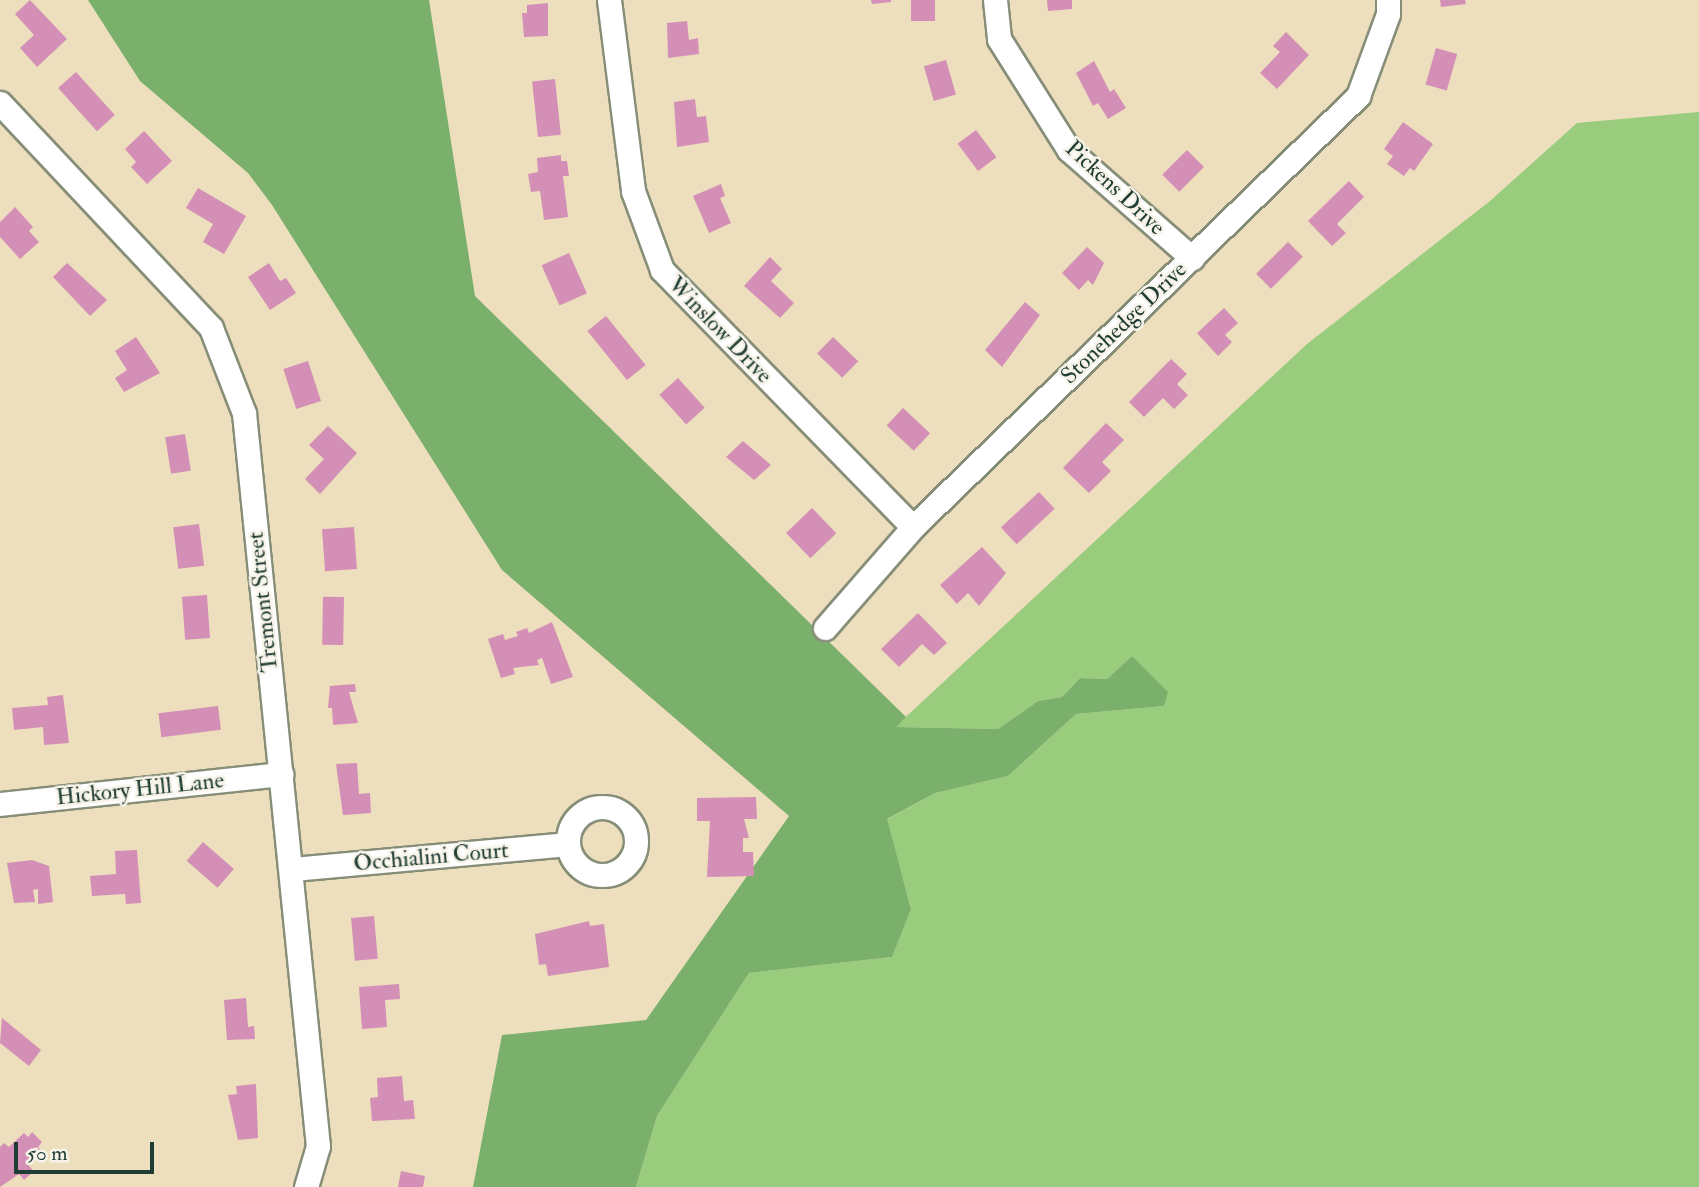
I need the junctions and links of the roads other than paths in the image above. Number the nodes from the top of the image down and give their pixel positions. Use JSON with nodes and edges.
{"nodes":[{"id":1,"x":609,"y":0,"type":"edge"},
{"id":2,"x":995,"y":0,"type":"edge"},
{"id":3,"x":1388,"y":0,"type":"edge"},
{"id":4,"x":0,"y":103,"type":"edge"},
{"id":5,"x":1192,"y":258,"type":"junction"},
{"id":6,"x":913,"y":527,"type":"junction"},
{"id":7,"x":825,"y":628,"type":"dead end"},
{"id":8,"x":281,"y":774,"type":"junction"},
{"id":9,"x":0,"y":804,"type":"edge"},
{"id":10,"x":568,"y":844,"type":"dead end"},
{"id":11,"x":293,"y":869,"type":"junction"},
{"id":12,"x":306,"y":1187,"type":"edge"}],
"edges":[{"from":1,"to":6,"type":"street","name":"Winslow Drive"},
{"from":2,"to":5,"type":"street","name":"Pickens Drive"},
{"from":3,"to":5,"type":"street","name":"Stonehedge Drive"},
{"from":4,"to":8,"type":"street","name":"Tremont Street"},
{"from":5,"to":6,"type":"street","name":"Stonehedge Drive"},
{"from":6,"to":7,"type":"street","name":"Stonehedge Drive"},
{"from":8,"to":9,"type":"street","name":"Hickory Hill Lane"},
{"from":8,"to":11,"type":"street","name":"Tremont Street"},
{"from":10,"to":11,"type":"street","name":"Occhialini Court"},
{"from":11,"to":12,"type":"street","name":"Tremont Street"}]}
